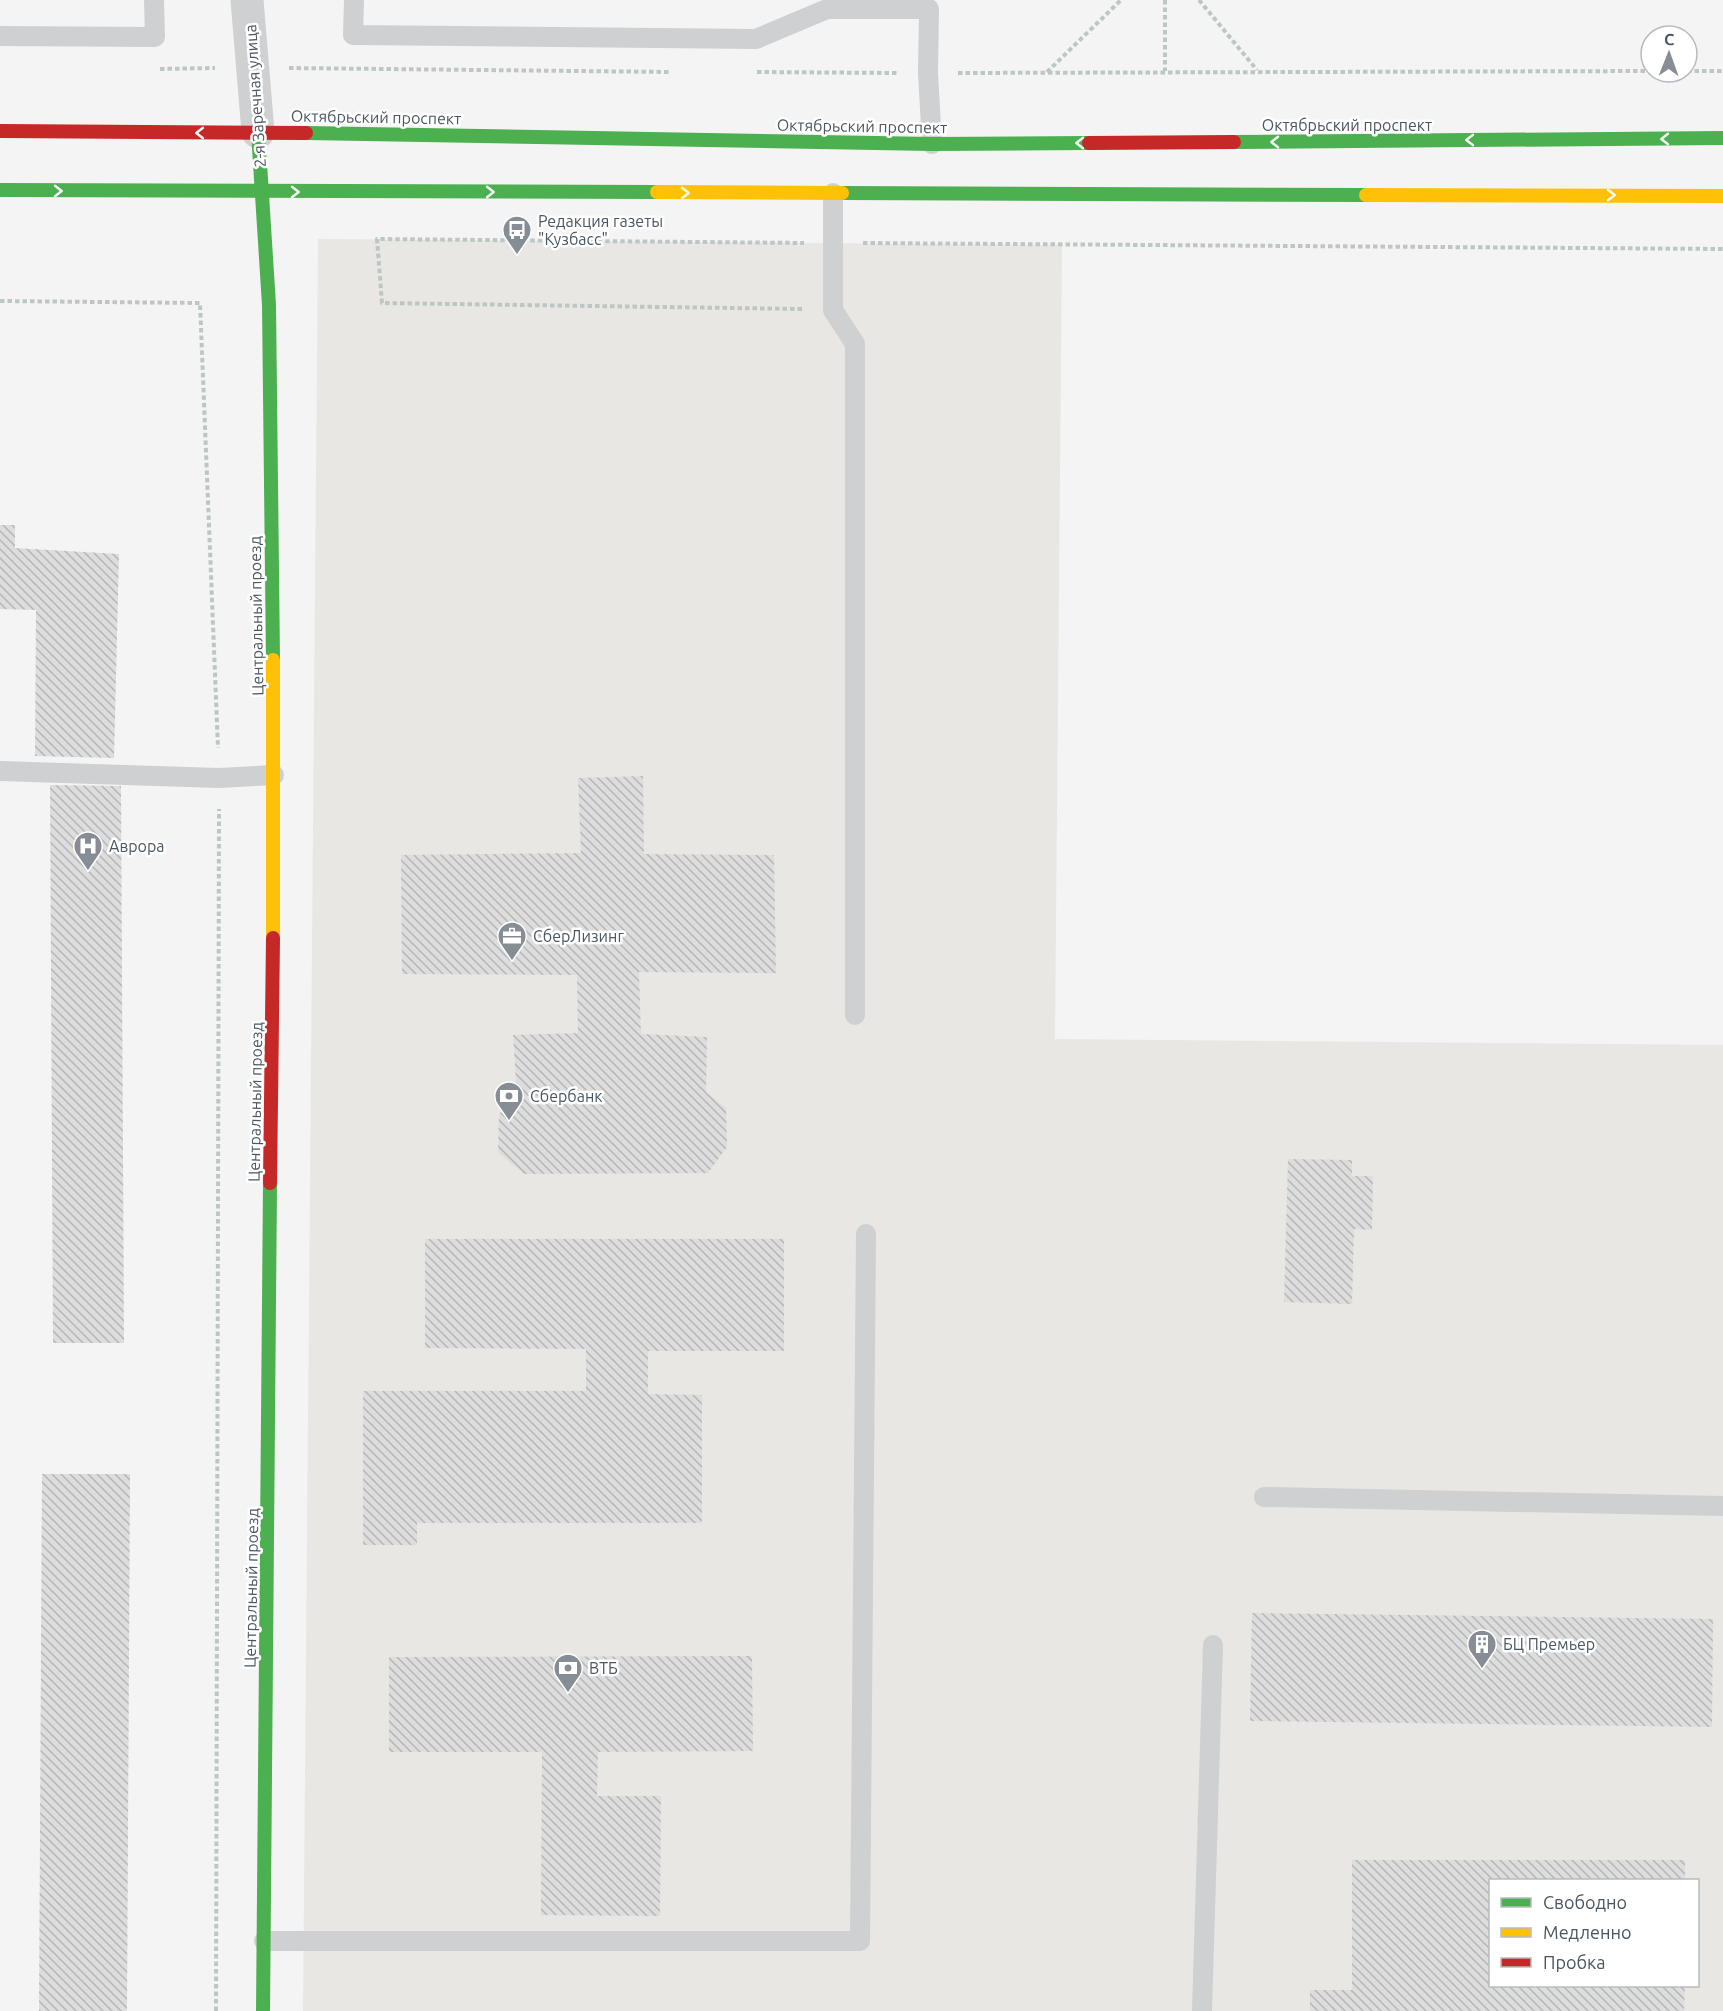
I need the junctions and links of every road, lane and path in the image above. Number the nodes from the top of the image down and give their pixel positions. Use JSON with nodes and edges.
{"nodes":[{"id":1,"x":154,"y":0,"type":"edge"},
{"id":2,"x":247,"y":0,"type":"edge"},
{"id":3,"x":354,"y":0,"type":"edge"},
{"id":4,"x":1122,"y":0,"type":"edge"},
{"id":5,"x":1164,"y":0,"type":"edge"},
{"id":6,"x":1199,"y":0,"type":"edge"},
{"id":7,"x":0,"y":36,"type":"edge"},
{"id":8,"x":378,"y":71,"type":"dead end"},
{"id":9,"x":1165,"y":71,"type":"junction"},
{"id":10,"x":1258,"y":71,"type":"junction"},
{"id":11,"x":1639,"y":71,"type":"edge"},
{"id":12,"x":1699,"y":71,"type":"edge"},
{"id":13,"x":1723,"y":71,"type":"edge"},
{"id":14,"x":677,"y":72,"type":"dead end"},
{"id":15,"x":748,"y":72,"type":"dead end"},
{"id":16,"x":1047,"y":72,"type":"junction"},
{"id":17,"x":928,"y":73,"type":"junction"},
{"id":18,"x":0,"y":131,"type":"edge"},
{"id":19,"x":258,"y":132,"type":"junction"},
{"id":20,"x":1723,"y":138,"type":"edge"},
{"id":21,"x":932,"y":144,"type":"junction"},
{"id":22,"x":0,"y":190,"type":"edge"},
{"id":23,"x":262,"y":193,"type":"junction"},
{"id":24,"x":833,"y":193,"type":"junction"},
{"id":25,"x":1723,"y":196,"type":"edge"},
{"id":26,"x":833,"y":243,"type":"junction"},
{"id":27,"x":1723,"y":249,"type":"edge"},
{"id":28,"x":0,"y":302,"type":"edge"},
{"id":29,"x":833,"y":310,"type":"junction"},
{"id":30,"x":0,"y":771,"type":"edge"},
{"id":31,"x":274,"y":775,"type":"junction"},
{"id":32,"x":219,"y":778,"type":"junction"},
{"id":33,"x":855,"y":1015,"type":"dead end"},
{"id":34,"x":866,"y":1233,"type":"dead end"},
{"id":35,"x":1264,"y":1497,"type":"dead end"},
{"id":36,"x":1723,"y":1506,"type":"edge"},
{"id":37,"x":1213,"y":1645,"type":"dead end"},
{"id":38,"x":264,"y":1941,"type":"junction"},
{"id":39,"x":216,"y":2011,"type":"edge"},
{"id":40,"x":263,"y":2011,"type":"edge"},
{"id":41,"x":1202,"y":2011,"type":"edge"}],
"edges":[{"from":1,"to":7,"type":"lane"},
{"from":2,"to":19,"type":"street","name":"2-я Заречная улица"},
{"from":3,"to":17,"type":"lane"},
{"from":4,"to":16,"type":"path"},
{"from":5,"to":9,"type":"path"},
{"from":6,"to":10,"type":"path"},
{"from":8,"to":14,"type":"path"},
{"from":9,"to":10,"type":"path"},
{"from":9,"to":16,"type":"path"},
{"from":10,"to":11,"type":"path"},
{"from":12,"to":13,"type":"path"},
{"from":15,"to":17,"type":"path"},
{"from":16,"to":17,"type":"path"},
{"from":17,"to":21,"type":"lane"},
{"from":19,"to":18,"type":"main road","name":"Октябрьский проспект","one_way":true},
{"from":19,"to":21,"type":"main road","name":"Октябрьский проспект"},
{"from":19,"to":23,"type":"main road","name":"2-я Заречная улица"},
{"from":20,"to":21,"type":"main road","name":"Октябрьский проспект","one_way":true},
{"from":22,"to":23,"type":"main road","one_way":true},
{"from":23,"to":24,"type":"main road","one_way":true},
{"from":23,"to":31,"type":"main road","name":"Центральный проезд"},
{"from":24,"to":25,"type":"main road","one_way":true},
{"from":24,"to":26,"type":"lane"},
{"from":26,"to":27,"type":"path"},
{"from":26,"to":29,"type":"lane"},
{"from":26,"to":29,"type":"path"},
{"from":28,"to":32,"type":"path"},
{"from":29,"to":33,"type":"lane"},
{"from":30,"to":32,"type":"lane"},
{"from":31,"to":32,"type":"lane"},
{"from":31,"to":38,"type":"main road","name":"Центральный проезд"},
{"from":32,"to":39,"type":"path"},
{"from":34,"to":38,"type":"lane"},
{"from":35,"to":36,"type":"lane"},
{"from":37,"to":41,"type":"lane"},
{"from":38,"to":40,"type":"main road","name":"Центральный проезд"}]}
